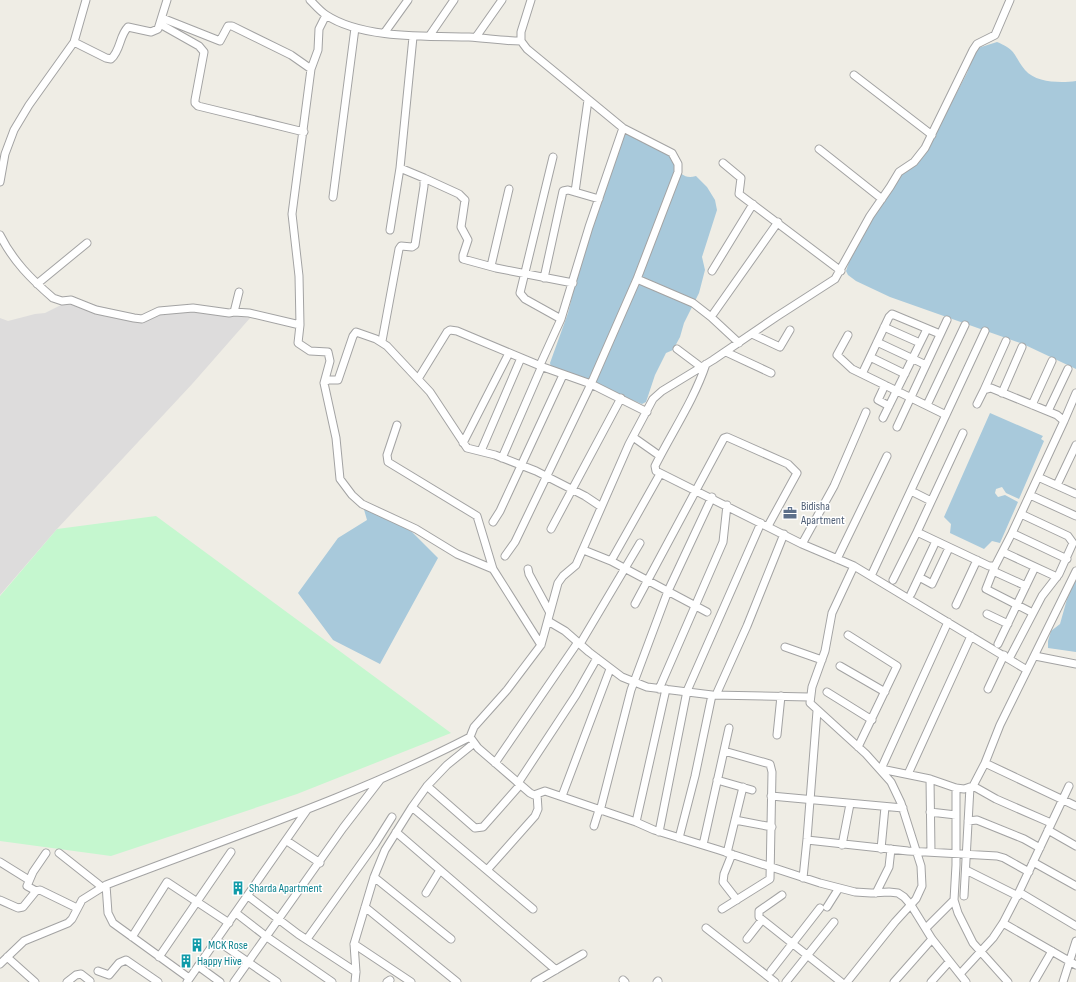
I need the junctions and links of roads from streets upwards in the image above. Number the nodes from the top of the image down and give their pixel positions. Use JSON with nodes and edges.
{"nodes":[{"id":1,"x":86,"y":0,"type":"edge"},
{"id":2,"x":167,"y":0,"type":"edge"},
{"id":3,"x":310,"y":0,"type":"edge"},
{"id":4,"x":408,"y":0,"type":"edge"},
{"id":5,"x":454,"y":0,"type":"edge"},
{"id":6,"x":502,"y":0,"type":"edge"},
{"id":7,"x":531,"y":0,"type":"edge"},
{"id":8,"x":1010,"y":0,"type":"edge"},
{"id":9,"x":326,"y":15,"type":"junction"},
{"id":10,"x":161,"y":21,"type":"junction"},
{"id":11,"x":355,"y":28,"type":"junction"},
{"id":12,"x":385,"y":32,"type":"junction"},
{"id":13,"x":430,"y":35,"type":"junction"},
{"id":14,"x":413,"y":36,"type":"junction"},
{"id":15,"x":476,"y":37,"type":"junction"},
{"id":16,"x":521,"y":41,"type":"junction"},
{"id":17,"x":74,"y":42,"type":"junction"},
{"id":18,"x":311,"y":68,"type":"junction"},
{"id":19,"x":854,"y":75,"type":"dead end"},
{"id":20,"x":588,"y":100,"type":"junction"},
{"id":21,"x":623,"y":128,"type":"junction"},
{"id":22,"x":304,"y":132,"type":"junction"},
{"id":23,"x":932,"y":135,"type":"junction"},
{"id":24,"x":819,"y":148,"type":"dead end"},
{"id":25,"x":553,"y":157,"type":"dead end"},
{"id":26,"x":723,"y":163,"type":"dead end"},
{"id":27,"x":400,"y":168,"type":"junction"},
{"id":28,"x":424,"y":178,"type":"junction"},
{"id":29,"x":0,"y":182,"type":"edge"},
{"id":30,"x":509,"y":189,"type":"dead end"},
{"id":31,"x":575,"y":192,"type":"junction"},
{"id":32,"x":333,"y":197,"type":"dead end"},
{"id":33,"x":599,"y":199,"type":"junction"},
{"id":34,"x":882,"y":199,"type":"junction"},
{"id":35,"x":752,"y":204,"type":"junction"},
{"id":36,"x":778,"y":222,"type":"junction"},
{"id":37,"x":390,"y":230,"type":"dead end"},
{"id":38,"x":0,"y":235,"type":"edge"},
{"id":39,"x":87,"y":243,"type":"dead end"},
{"id":40,"x":491,"y":266,"type":"junction"},
{"id":41,"x":712,"y":271,"type":"dead end"},
{"id":42,"x":841,"y":271,"type":"junction"},
{"id":43,"x":524,"y":273,"type":"junction"},
{"id":44,"x":544,"y":278,"type":"junction"},
{"id":45,"x":637,"y":279,"type":"junction"},
{"id":46,"x":573,"y":283,"type":"junction"},
{"id":47,"x":37,"y":284,"type":"junction"},
{"id":48,"x":239,"y":292,"type":"dead end"},
{"id":49,"x":234,"y":312,"type":"junction"},
{"id":50,"x":711,"y":317,"type":"junction"},
{"id":51,"x":561,"y":319,"type":"junction"},
{"id":52,"x":946,"y":320,"type":"dead end"},
{"id":53,"x":964,"y":325,"type":"dead end"},
{"id":54,"x":300,"y":326,"type":"junction"},
{"id":55,"x":884,"y":327,"type":"junction"},
{"id":56,"x":927,"y":329,"type":"junction"},
{"id":57,"x":790,"y":330,"type":"dead end"},
{"id":58,"x":985,"y":331,"type":"dead end"},
{"id":59,"x":752,"y":334,"type":"junction"},
{"id":60,"x":940,"y":334,"type":"junction"},
{"id":61,"x":848,"y":335,"type":"dead end"},
{"id":62,"x":1006,"y":340,"type":"dead end"},
{"id":63,"x":382,"y":341,"type":"junction"},
{"id":64,"x":877,"y":342,"type":"junction"},
{"id":65,"x":738,"y":343,"type":"junction"},
{"id":66,"x":920,"y":343,"type":"junction"},
{"id":67,"x":1022,"y":347,"type":"dead end"},
{"id":68,"x":677,"y":348,"type":"dead end"},
{"id":69,"x":726,"y":352,"type":"junction"},
{"id":70,"x":510,"y":353,"type":"junction"},
{"id":71,"x":870,"y":357,"type":"junction"},
{"id":72,"x":521,"y":358,"type":"junction"},
{"id":73,"x":913,"y":359,"type":"junction"},
{"id":74,"x":1052,"y":361,"type":"dead end"},
{"id":75,"x":926,"y":365,"type":"junction"},
{"id":76,"x":542,"y":366,"type":"junction"},
{"id":77,"x":703,"y":366,"type":"junction"},
{"id":78,"x":1068,"y":369,"type":"dead end"},
{"id":79,"x":772,"y":373,"type":"dead end"},
{"id":80,"x":563,"y":374,"type":"junction"},
{"id":81,"x":862,"y":374,"type":"junction"},
{"id":82,"x":905,"y":374,"type":"junction"},
{"id":83,"x":418,"y":379,"type":"junction"},
{"id":84,"x":324,"y":383,"type":"junction"},
{"id":85,"x":591,"y":384,"type":"junction"},
{"id":86,"x":885,"y":385,"type":"junction"},
{"id":87,"x":984,"y":390,"type":"junction"},
{"id":88,"x":897,"y":391,"type":"junction"},
{"id":89,"x":1002,"y":393,"type":"junction"},
{"id":90,"x":1076,"y":393,"type":"edge"},
{"id":91,"x":621,"y":398,"type":"junction"},
{"id":92,"x":911,"y":398,"type":"junction"},
{"id":93,"x":977,"y":404,"type":"dead end"},
{"id":94,"x":927,"y":405,"type":"junction"},
{"id":95,"x":1032,"y":405,"type":"junction"},
{"id":96,"x":889,"y":406,"type":"junction"},
{"id":97,"x":1048,"y":411,"type":"junction"},
{"id":98,"x":647,"y":412,"type":"junction"},
{"id":99,"x":866,"y":412,"type":"dead end"},
{"id":100,"x":946,"y":415,"type":"junction"},
{"id":101,"x":883,"y":418,"type":"dead end"},
{"id":102,"x":1064,"y":421,"type":"junction"},
{"id":103,"x":397,"y":425,"type":"dead end"},
{"id":104,"x":897,"y":427,"type":"dead end"},
{"id":105,"x":963,"y":433,"type":"dead end"},
{"id":106,"x":633,"y":437,"type":"junction"},
{"id":107,"x":463,"y":443,"type":"junction"},
{"id":108,"x":1076,"y":445,"type":"edge"},
{"id":109,"x":481,"y":451,"type":"junction"},
{"id":110,"x":660,"y":456,"type":"junction"},
{"id":111,"x":887,"y":456,"type":"dead end"},
{"id":112,"x":502,"y":458,"type":"junction"},
{"id":113,"x":522,"y":465,"type":"junction"},
{"id":114,"x":660,"y":474,"type":"junction"},
{"id":115,"x":546,"y":476,"type":"junction"},
{"id":116,"x":1038,"y":477,"type":"junction"},
{"id":117,"x":1058,"y":485,"type":"junction"},
{"id":118,"x":571,"y":489,"type":"junction"},
{"id":119,"x":697,"y":490,"type":"junction"},
{"id":120,"x":911,"y":491,"type":"junction"},
{"id":121,"x":1076,"y":494,"type":"edge"},
{"id":122,"x":1030,"y":495,"type":"junction"},
{"id":123,"x":712,"y":497,"type":"junction"},
{"id":124,"x":931,"y":501,"type":"junction"},
{"id":125,"x":728,"y":505,"type":"junction"},
{"id":126,"x":600,"y":506,"type":"junction"},
{"id":127,"x":1021,"y":514,"type":"junction"},
{"id":128,"x":1076,"y":516,"type":"edge"},
{"id":129,"x":493,"y":522,"type":"dead end"},
{"id":130,"x":765,"y":525,"type":"junction"},
{"id":131,"x":551,"y":529,"type":"dead end"},
{"id":132,"x":917,"y":532,"type":"junction"},
{"id":133,"x":1012,"y":533,"type":"junction"},
{"id":134,"x":784,"y":534,"type":"junction"},
{"id":135,"x":936,"y":541,"type":"junction"},
{"id":136,"x":640,"y":543,"type":"dead end"},
{"id":137,"x":802,"y":544,"type":"junction"},
{"id":138,"x":949,"y":548,"type":"junction"},
{"id":139,"x":586,"y":551,"type":"dead end"},
{"id":140,"x":1002,"y":552,"type":"junction"},
{"id":141,"x":505,"y":556,"type":"dead end"},
{"id":142,"x":837,"y":559,"type":"junction"},
{"id":143,"x":1067,"y":559,"type":"junction"},
{"id":144,"x":610,"y":560,"type":"junction"},
{"id":145,"x":977,"y":560,"type":"junction"},
{"id":146,"x":854,"y":566,"type":"junction"},
{"id":147,"x":1035,"y":567,"type":"junction"},
{"id":148,"x":625,"y":568,"type":"junction"},
{"id":149,"x":994,"y":568,"type":"junction"},
{"id":150,"x":493,"y":569,"type":"junction"},
{"id":151,"x":528,"y":569,"type":"dead end"},
{"id":152,"x":1076,"y":571,"type":"edge"},
{"id":153,"x":872,"y":576,"type":"junction"},
{"id":154,"x":919,"y":577,"type":"junction"},
{"id":155,"x":1057,"y":577,"type":"junction"},
{"id":156,"x":648,"y":580,"type":"junction"},
{"id":157,"x":893,"y":580,"type":"dead end"},
{"id":158,"x":1026,"y":586,"type":"junction"},
{"id":159,"x":668,"y":591,"type":"junction"},
{"id":160,"x":910,"y":594,"type":"dead end"},
{"id":161,"x":635,"y":604,"type":"dead end"},
{"id":162,"x":956,"y":605,"type":"dead end"},
{"id":163,"x":1017,"y":605,"type":"junction"},
{"id":164,"x":695,"y":606,"type":"junction"},
{"id":165,"x":549,"y":611,"type":"junction"},
{"id":166,"x":707,"y":612,"type":"dead end"},
{"id":167,"x":1033,"y":613,"type":"junction"},
{"id":168,"x":987,"y":614,"type":"dead end"},
{"id":169,"x":548,"y":621,"type":"junction"},
{"id":170,"x":948,"y":622,"type":"junction"},
{"id":171,"x":1008,"y":624,"type":"junction"},
{"id":172,"x":848,"y":635,"type":"dead end"},
{"id":173,"x":971,"y":636,"type":"junction"},
{"id":174,"x":579,"y":643,"type":"junction"},
{"id":175,"x":998,"y":644,"type":"dead end"},
{"id":176,"x":541,"y":645,"type":"junction"},
{"id":177,"x":785,"y":647,"type":"dead end"},
{"id":178,"x":1035,"y":656,"type":"junction"},
{"id":179,"x":1007,"y":657,"type":"junction"},
{"id":180,"x":597,"y":658,"type":"junction"},
{"id":181,"x":822,"y":660,"type":"junction"},
{"id":182,"x":1076,"y":664,"type":"edge"},
{"id":183,"x":840,"y":666,"type":"dead end"},
{"id":184,"x":610,"y":669,"type":"junction"},
{"id":185,"x":1027,"y":670,"type":"junction"},
{"id":186,"x":635,"y":683,"type":"junction"},
{"id":187,"x":663,"y":689,"type":"junction"},
{"id":188,"x":988,"y":689,"type":"dead end"},
{"id":189,"x":687,"y":691,"type":"junction"},
{"id":190,"x":826,"y":692,"type":"dead end"},
{"id":191,"x":885,"y":692,"type":"junction"},
{"id":192,"x":714,"y":695,"type":"junction"},
{"id":193,"x":781,"y":696,"type":"junction"},
{"id":194,"x":809,"y":697,"type":"junction"},
{"id":195,"x":817,"y":711,"type":"junction"},
{"id":196,"x":872,"y":720,"type":"junction"},
{"id":197,"x":729,"y":728,"type":"dead end"},
{"id":198,"x":777,"y":735,"type":"dead end"},
{"id":199,"x":472,"y":740,"type":"junction"},
{"id":200,"x":858,"y":747,"type":"junction"},
{"id":201,"x":724,"y":751,"type":"junction"},
{"id":202,"x":495,"y":763,"type":"junction"},
{"id":203,"x":985,"y":763,"type":"junction"},
{"id":204,"x":881,"y":769,"type":"junction"},
{"id":205,"x":908,"y":774,"type":"junction"},
{"id":206,"x":930,"y":779,"type":"junction"},
{"id":207,"x":380,"y":780,"type":"junction"},
{"id":208,"x":717,"y":780,"type":"junction"},
{"id":209,"x":519,"y":784,"type":"junction"},
{"id":210,"x":428,"y":786,"type":"junction"},
{"id":211,"x":972,"y":786,"type":"junction"},
{"id":212,"x":1069,"y":786,"type":"dead end"},
{"id":213,"x":743,"y":787,"type":"junction"},
{"id":214,"x":956,"y":788,"type":"junction"},
{"id":215,"x":752,"y":790,"type":"dead end"},
{"id":216,"x":537,"y":794,"type":"junction"},
{"id":217,"x":562,"y":796,"type":"junction"},
{"id":218,"x":771,"y":796,"type":"junction"},
{"id":219,"x":1063,"y":798,"type":"junction"},
{"id":220,"x":810,"y":799,"type":"junction"},
{"id":221,"x":850,"y":804,"type":"junction"},
{"id":222,"x":412,"y":806,"type":"junction"},
{"id":223,"x":1076,"y":806,"type":"edge"},
{"id":224,"x":885,"y":807,"type":"junction"},
{"id":225,"x":903,"y":808,"type":"junction"},
{"id":226,"x":307,"y":810,"type":"junction"},
{"id":227,"x":599,"y":810,"type":"junction"},
{"id":228,"x":930,"y":812,"type":"junction"},
{"id":229,"x":956,"y":816,"type":"junction"},
{"id":230,"x":392,"y":817,"type":"dead end"},
{"id":231,"x":735,"y":820,"type":"junction"},
{"id":232,"x":968,"y":821,"type":"junction"},
{"id":233,"x":636,"y":822,"type":"junction"},
{"id":234,"x":1051,"y":823,"type":"junction"},
{"id":235,"x":594,"y":826,"type":"dead end"},
{"id":236,"x":772,"y":828,"type":"junction"},
{"id":237,"x":1048,"y":830,"type":"junction"},
{"id":238,"x":396,"y":832,"type":"junction"},
{"id":239,"x":659,"y":832,"type":"junction"},
{"id":240,"x":679,"y":838,"type":"junction"},
{"id":241,"x":807,"y":840,"type":"junction"},
{"id":242,"x":287,"y":841,"type":"junction"},
{"id":243,"x":375,"y":844,"type":"junction"},
{"id":244,"x":703,"y":845,"type":"junction"},
{"id":245,"x":842,"y":845,"type":"junction"},
{"id":246,"x":1076,"y":846,"type":"edge"},
{"id":247,"x":1040,"y":848,"type":"junction"},
{"id":248,"x":881,"y":849,"type":"junction"},
{"id":249,"x":891,"y":849,"type":"junction"},
{"id":250,"x":385,"y":850,"type":"junction"},
{"id":251,"x":917,"y":851,"type":"junction"},
{"id":252,"x":231,"y":852,"type":"dead end"},
{"id":253,"x":931,"y":852,"type":"junction"},
{"id":254,"x":46,"y":853,"type":"dead end"},
{"id":255,"x":59,"y":853,"type":"dead end"},
{"id":256,"x":730,"y":853,"type":"junction"},
{"id":257,"x":956,"y":854,"type":"junction"},
{"id":258,"x":967,"y":855,"type":"junction"},
{"id":259,"x":0,"y":862,"type":"edge"},
{"id":260,"x":1033,"y":862,"type":"junction"},
{"id":261,"x":320,"y":863,"type":"junction"},
{"id":262,"x":770,"y":868,"type":"junction"},
{"id":263,"x":440,"y":870,"type":"junction"},
{"id":264,"x":487,"y":870,"type":"junction"},
{"id":265,"x":966,"y":870,"type":"junction"},
{"id":266,"x":1029,"y":872,"type":"junction"},
{"id":267,"x":374,"y":877,"type":"junction"},
{"id":268,"x":802,"y":878,"type":"junction"},
{"id":269,"x":29,"y":880,"type":"junction"},
{"id":270,"x":104,"y":886,"type":"junction"},
{"id":271,"x":1076,"y":886,"type":"edge"},
{"id":272,"x":839,"y":888,"type":"junction"},
{"id":273,"x":36,"y":891,"type":"junction"},
{"id":274,"x":426,"y":892,"type":"dead end"},
{"id":275,"x":876,"y":893,"type":"junction"},
{"id":276,"x":1019,"y":894,"type":"junction"},
{"id":277,"x":248,"y":896,"type":"junction"},
{"id":278,"x":782,"y":896,"type":"dead end"},
{"id":279,"x":964,"y":896,"type":"dead end"},
{"id":280,"x":0,"y":900,"type":"edge"},
{"id":281,"x":737,"y":900,"type":"junction"},
{"id":282,"x":954,"y":900,"type":"junction"},
{"id":283,"x":197,"y":902,"type":"junction"},
{"id":284,"x":911,"y":905,"type":"junction"},
{"id":285,"x":77,"y":908,"type":"junction"},
{"id":286,"x":365,"y":908,"type":"junction"},
{"id":287,"x":533,"y":909,"type":"dead end"},
{"id":288,"x":722,"y":909,"type":"dead end"},
{"id":289,"x":236,"y":913,"type":"junction"},
{"id":290,"x":279,"y":920,"type":"junction"},
{"id":291,"x":762,"y":920,"type":"junction"},
{"id":292,"x":834,"y":922,"type":"dead end"},
{"id":293,"x":229,"y":923,"type":"junction"},
{"id":294,"x":1002,"y":923,"type":"junction"},
{"id":295,"x":1076,"y":926,"type":"edge"},
{"id":296,"x":706,"y":928,"type":"dead end"},
{"id":297,"x":926,"y":928,"type":"junction"},
{"id":298,"x":267,"y":937,"type":"junction"},
{"id":299,"x":132,"y":938,"type":"junction"},
{"id":300,"x":451,"y":939,"type":"dead end"},
{"id":301,"x":747,"y":939,"type":"dead end"},
{"id":302,"x":932,"y":939,"type":"junction"},
{"id":303,"x":216,"y":940,"type":"junction"},
{"id":304,"x":307,"y":940,"type":"junction"},
{"id":305,"x":1076,"y":941,"type":"edge"},
{"id":306,"x":354,"y":944,"type":"junction"},
{"id":307,"x":792,"y":944,"type":"junction"},
{"id":308,"x":1052,"y":951,"type":"junction"},
{"id":309,"x":980,"y":952,"type":"junction"},
{"id":310,"x":583,"y":954,"type":"dead end"},
{"id":311,"x":808,"y":956,"type":"junction"},
{"id":312,"x":7,"y":957,"type":"junction"},
{"id":313,"x":159,"y":958,"type":"junction"},
{"id":314,"x":249,"y":962,"type":"junction"},
{"id":315,"x":949,"y":962,"type":"junction"},
{"id":316,"x":1073,"y":963,"type":"edge"},
{"id":317,"x":0,"y":964,"type":"edge"},
{"id":318,"x":198,"y":966,"type":"junction"},
{"id":319,"x":98,"y":970,"type":"dead end"},
{"id":320,"x":556,"y":970,"type":"junction"},
{"id":321,"x":771,"y":971,"type":"dead end"},
{"id":322,"x":356,"y":972,"type":"junction"},
{"id":323,"x":963,"y":979,"type":"edge"},
{"id":324,"x":188,"y":980,"type":"edge"},
{"id":325,"x":90,"y":981,"type":"edge"},
{"id":326,"x":35,"y":982,"type":"edge"},
{"id":327,"x":67,"y":982,"type":"edge"},
{"id":328,"x":158,"y":982,"type":"edge"},
{"id":329,"x":220,"y":982,"type":"edge"},
{"id":330,"x":234,"y":982,"type":"edge"},
{"id":331,"x":277,"y":982,"type":"edge"},
{"id":332,"x":332,"y":982,"type":"edge"},
{"id":333,"x":355,"y":982,"type":"edge"},
{"id":334,"x":411,"y":982,"type":"edge"},
{"id":335,"x":457,"y":982,"type":"edge"},
{"id":336,"x":535,"y":982,"type":"edge"},
{"id":337,"x":775,"y":982,"type":"edge"},
{"id":338,"x":786,"y":982,"type":"edge"},
{"id":339,"x":841,"y":982,"type":"edge"},
{"id":340,"x":847,"y":982,"type":"edge"},
{"id":341,"x":894,"y":982,"type":"edge"},
{"id":342,"x":931,"y":982,"type":"edge"},
{"id":343,"x":1008,"y":982,"type":"edge"},
{"id":344,"x":1034,"y":982,"type":"edge"},
{"id":345,"x":1064,"y":982,"type":"edge"}],
"edges":[{"from":1,"to":17,"type":"street"},
{"from":2,"to":10,"type":"street"},
{"from":3,"to":9,"type":"street"},
{"from":4,"to":12,"type":"street"},
{"from":5,"to":13,"type":"street"},
{"from":6,"to":15,"type":"street"},
{"from":7,"to":16,"type":"street"},
{"from":8,"to":23,"type":"street"},
{"from":9,"to":11,"type":"street"},
{"from":9,"to":18,"type":"street"},
{"from":10,"to":17,"type":"street"},
{"from":10,"to":18,"type":"street"},
{"from":10,"to":22,"type":"street"},
{"from":11,"to":12,"type":"street"},
{"from":11,"to":32,"type":"street"},
{"from":12,"to":14,"type":"street"},
{"from":13,"to":14,"type":"street"},
{"from":13,"to":15,"type":"street"},
{"from":14,"to":27,"type":"street"},
{"from":15,"to":16,"type":"street"},
{"from":16,"to":20,"type":"street"},
{"from":17,"to":29,"type":"street"},
{"from":18,"to":22,"type":"street"},
{"from":19,"to":23,"type":"street"},
{"from":20,"to":21,"type":"street"},
{"from":20,"to":31,"type":"street"},
{"from":21,"to":33,"type":"street"},
{"from":21,"to":45,"type":"street"},
{"from":22,"to":54,"type":"street"},
{"from":23,"to":34,"type":"street"},
{"from":24,"to":34,"type":"street"},
{"from":25,"to":43,"type":"street"},
{"from":26,"to":35,"type":"street"},
{"from":27,"to":28,"type":"street"},
{"from":27,"to":37,"type":"street"},
{"from":28,"to":40,"type":"street"},
{"from":28,"to":63,"type":"street"},
{"from":30,"to":40,"type":"street"},
{"from":31,"to":33,"type":"street"},
{"from":31,"to":44,"type":"street"},
{"from":33,"to":46,"type":"street"},
{"from":34,"to":42,"type":"street"},
{"from":35,"to":36,"type":"street"},
{"from":35,"to":41,"type":"street"},
{"from":36,"to":42,"type":"street"},
{"from":36,"to":50,"type":"street"},
{"from":38,"to":47,"type":"street"},
{"from":39,"to":47,"type":"street"},
{"from":40,"to":43,"type":"street"},
{"from":42,"to":59,"type":"street"},
{"from":43,"to":44,"type":"street"},
{"from":43,"to":51,"type":"street"},
{"from":44,"to":46,"type":"street"},
{"from":45,"to":50,"type":"street"},
{"from":45,"to":85,"type":"street"},
{"from":46,"to":51,"type":"street"},
{"from":47,"to":49,"type":"street"},
{"from":48,"to":49,"type":"street"},
{"from":49,"to":54,"type":"street"},
{"from":50,"to":65,"type":"street"},
{"from":51,"to":76,"type":"street"},
{"from":52,"to":60,"type":"street"},
{"from":53,"to":94,"type":"street"},
{"from":54,"to":84,"type":"street"},
{"from":55,"to":56,"type":"street"},
{"from":55,"to":64,"type":"street"},
{"from":55,"to":66,"type":"street"},
{"from":56,"to":60,"type":"street"},
{"from":56,"to":66,"type":"street"},
{"from":57,"to":59,"type":"street"},
{"from":58,"to":100,"type":"street"},
{"from":59,"to":65,"type":"street"},
{"from":60,"to":75,"type":"street"},
{"from":61,"to":81,"type":"street"},
{"from":62,"to":87,"type":"street"},
{"from":63,"to":83,"type":"street"},
{"from":63,"to":84,"type":"street"},
{"from":64,"to":71,"type":"street"},
{"from":64,"to":73,"type":"street"},
{"from":65,"to":69,"type":"street"},
{"from":66,"to":73,"type":"street"},
{"from":67,"to":89,"type":"street"},
{"from":68,"to":77,"type":"street"},
{"from":69,"to":77,"type":"street"},
{"from":69,"to":79,"type":"street"},
{"from":70,"to":72,"type":"street"},
{"from":70,"to":83,"type":"street"},
{"from":70,"to":107,"type":"street"},
{"from":71,"to":81,"type":"street"},
{"from":71,"to":82,"type":"street"},
{"from":72,"to":76,"type":"street"},
{"from":72,"to":109,"type":"street"},
{"from":73,"to":75,"type":"street"},
{"from":73,"to":82,"type":"street"},
{"from":74,"to":95,"type":"street"},
{"from":75,"to":92,"type":"street"},
{"from":76,"to":80,"type":"street"},
{"from":76,"to":112,"type":"street"},
{"from":77,"to":98,"type":"street"},
{"from":77,"to":110,"type":"street"},
{"from":78,"to":97,"type":"street"},
{"from":80,"to":85,"type":"street"},
{"from":80,"to":113,"type":"street"},
{"from":81,"to":86,"type":"street"},
{"from":82,"to":88,"type":"street"},
{"from":83,"to":107,"type":"street"},
{"from":84,"to":150,"type":"street"},
{"from":85,"to":91,"type":"street"},
{"from":85,"to":115,"type":"street"},
{"from":86,"to":88,"type":"street"},
{"from":86,"to":96,"type":"street"},
{"from":87,"to":89,"type":"street"},
{"from":87,"to":93,"type":"street"},
{"from":88,"to":92,"type":"street"},
{"from":88,"to":96,"type":"street"},
{"from":89,"to":95,"type":"street"},
{"from":90,"to":102,"type":"street"},
{"from":91,"to":98,"type":"street"},
{"from":91,"to":118,"type":"street"},
{"from":92,"to":94,"type":"street"},
{"from":92,"to":104,"type":"street"},
{"from":94,"to":100,"type":"street"},
{"from":95,"to":97,"type":"street"},
{"from":96,"to":101,"type":"street"},
{"from":97,"to":102,"type":"street"},
{"from":98,"to":106,"type":"street"},
{"from":99,"to":137,"type":"street"},
{"from":100,"to":120,"type":"street"},
{"from":102,"to":116,"type":"street"},
{"from":103,"to":150,"type":"street"},
{"from":105,"to":124,"type":"street"},
{"from":106,"to":110,"type":"street"},
{"from":106,"to":126,"type":"street"},
{"from":107,"to":109,"type":"street"},
{"from":108,"to":117,"type":"street"},
{"from":109,"to":112,"type":"street"},
{"from":110,"to":114,"type":"street"},
{"from":111,"to":142,"type":"street"},
{"from":112,"to":113,"type":"street"},
{"from":113,"to":115,"type":"street"},
{"from":113,"to":129,"type":"street"},
{"from":114,"to":119,"type":"street"},
{"from":114,"to":144,"type":"street"},
{"from":115,"to":118,"type":"street"},
{"from":115,"to":141,"type":"street"},
{"from":116,"to":117,"type":"street"},
{"from":116,"to":122,"type":"street"},
{"from":117,"to":121,"type":"street"},
{"from":118,"to":126,"type":"street"},
{"from":118,"to":131,"type":"street"},
{"from":119,"to":123,"type":"street"},
{"from":119,"to":130,"type":"street"},
{"from":119,"to":156,"type":"street"},
{"from":120,"to":124,"type":"street"},
{"from":120,"to":153,"type":"street"},
{"from":122,"to":127,"type":"street"},
{"from":122,"to":128,"type":"street"},
{"from":123,"to":125,"type":"street"},
{"from":123,"to":159,"type":"street"},
{"from":124,"to":132,"type":"street"},
{"from":125,"to":130,"type":"street"},
{"from":125,"to":164,"type":"street"},
{"from":126,"to":165,"type":"street"},
{"from":127,"to":133,"type":"street"},
{"from":127,"to":143,"type":"street"},
{"from":130,"to":134,"type":"street"},
{"from":130,"to":189,"type":"street"},
{"from":132,"to":135,"type":"street"},
{"from":132,"to":157,"type":"street"},
{"from":133,"to":140,"type":"street"},
{"from":133,"to":143,"type":"street"},
{"from":134,"to":137,"type":"street"},
{"from":134,"to":192,"type":"street"},
{"from":135,"to":138,"type":"street"},
{"from":135,"to":154,"type":"street"},
{"from":136,"to":148,"type":"street"},
{"from":137,"to":142,"type":"street"},
{"from":138,"to":145,"type":"street"},
{"from":138,"to":154,"type":"street"},
{"from":139,"to":144,"type":"street"},
{"from":140,"to":147,"type":"street"},
{"from":140,"to":149,"type":"street"},
{"from":142,"to":146,"type":"street"},
{"from":143,"to":155,"type":"street"},
{"from":144,"to":148,"type":"street"},
{"from":145,"to":149,"type":"street"},
{"from":145,"to":162,"type":"street"},
{"from":146,"to":153,"type":"street"},
{"from":146,"to":181,"type":"street"},
{"from":147,"to":155,"type":"street"},
{"from":147,"to":158,"type":"street"},
{"from":148,"to":156,"type":"street"},
{"from":148,"to":174,"type":"street"},
{"from":149,"to":158,"type":"street"},
{"from":149,"to":163,"type":"street"},
{"from":150,"to":176,"type":"street"},
{"from":151,"to":165,"type":"street"},
{"from":152,"to":178,"type":"street"},
{"from":153,"to":170,"type":"street"},
{"from":154,"to":160,"type":"street"},
{"from":155,"to":167,"type":"street"},
{"from":156,"to":159,"type":"street"},
{"from":156,"to":161,"type":"street"},
{"from":158,"to":163,"type":"street"},
{"from":159,"to":164,"type":"street"},
{"from":159,"to":186,"type":"street"},
{"from":163,"to":167,"type":"street"},
{"from":163,"to":171,"type":"street"},
{"from":164,"to":166,"type":"street"},
{"from":164,"to":187,"type":"street"},
{"from":165,"to":169,"type":"street"},
{"from":167,"to":179,"type":"street"},
{"from":168,"to":171,"type":"street"},
{"from":169,"to":174,"type":"street"},
{"from":169,"to":176,"type":"street"},
{"from":170,"to":173,"type":"street"},
{"from":170,"to":204,"type":"street"},
{"from":171,"to":175,"type":"street"},
{"from":172,"to":191,"type":"street"},
{"from":173,"to":179,"type":"street"},
{"from":173,"to":205,"type":"street"},
{"from":174,"to":180,"type":"street"},
{"from":174,"to":202,"type":"street"},
{"from":176,"to":199,"type":"street"},
{"from":177,"to":181,"type":"street"},
{"from":178,"to":182,"type":"street"},
{"from":178,"to":185,"type":"street"},
{"from":179,"to":185,"type":"street"},
{"from":179,"to":188,"type":"street"},
{"from":180,"to":184,"type":"street"},
{"from":180,"to":209,"type":"street"},
{"from":181,"to":194,"type":"street"},
{"from":183,"to":191,"type":"street"},
{"from":184,"to":186,"type":"street"},
{"from":184,"to":217,"type":"street"},
{"from":185,"to":203,"type":"street"},
{"from":186,"to":187,"type":"street"},
{"from":186,"to":227,"type":"street"},
{"from":187,"to":189,"type":"street"},
{"from":187,"to":233,"type":"street"},
{"from":189,"to":192,"type":"street"},
{"from":189,"to":239,"type":"street"},
{"from":190,"to":196,"type":"street"},
{"from":191,"to":196,"type":"street"},
{"from":192,"to":193,"type":"street"},
{"from":192,"to":240,"type":"street"},
{"from":193,"to":194,"type":"street"},
{"from":193,"to":198,"type":"street"},
{"from":194,"to":195,"type":"street"},
{"from":195,"to":200,"type":"street"},
{"from":195,"to":220,"type":"street"},
{"from":196,"to":200,"type":"street"},
{"from":197,"to":201,"type":"street"},
{"from":199,"to":202,"type":"street"},
{"from":199,"to":207,"type":"street"},
{"from":199,"to":210,"type":"street"},
{"from":200,"to":204,"type":"street"},
{"from":201,"to":208,"type":"street"},
{"from":201,"to":218,"type":"street"},
{"from":202,"to":209,"type":"street"},
{"from":203,"to":211,"type":"street"},
{"from":203,"to":219,"type":"street"},
{"from":204,"to":205,"type":"street"},
{"from":204,"to":225,"type":"street"},
{"from":205,"to":206,"type":"street"},
{"from":206,"to":214,"type":"street"},
{"from":206,"to":228,"type":"street"},
{"from":207,"to":226,"type":"street"},
{"from":207,"to":261,"type":"street"},
{"from":208,"to":213,"type":"street"},
{"from":208,"to":244,"type":"street"},
{"from":209,"to":210,"type":"street"},
{"from":209,"to":216,"type":"street"},
{"from":210,"to":222,"type":"street"},
{"from":211,"to":214,"type":"street"},
{"from":211,"to":232,"type":"street"},
{"from":211,"to":234,"type":"street"},
{"from":212,"to":219,"type":"street"},
{"from":213,"to":215,"type":"street"},
{"from":213,"to":231,"type":"street"},
{"from":214,"to":229,"type":"street"},
{"from":216,"to":217,"type":"street"},
{"from":216,"to":264,"type":"street"},
{"from":217,"to":227,"type":"street"},
{"from":218,"to":220,"type":"street"},
{"from":218,"to":236,"type":"street"},
{"from":219,"to":223,"type":"street"},
{"from":219,"to":234,"type":"street"},
{"from":220,"to":221,"type":"street"},
{"from":220,"to":241,"type":"street"},
{"from":221,"to":224,"type":"street"},
{"from":221,"to":245,"type":"street"},
{"from":222,"to":238,"type":"street"},
{"from":222,"to":264,"type":"street"},
{"from":224,"to":225,"type":"street"},
{"from":224,"to":248,"type":"street"},
{"from":225,"to":251,"type":"street"},
{"from":226,"to":242,"type":"street"},
{"from":226,"to":270,"type":"street"},
{"from":227,"to":233,"type":"street"},
{"from":227,"to":235,"type":"street"},
{"from":228,"to":229,"type":"street"},
{"from":228,"to":253,"type":"street"},
{"from":229,"to":257,"type":"street"},
{"from":230,"to":243,"type":"street"},
{"from":231,"to":236,"type":"street"},
{"from":231,"to":256,"type":"street"},
{"from":232,"to":247,"type":"street"},
{"from":232,"to":258,"type":"street"},
{"from":233,"to":239,"type":"street"},
{"from":234,"to":237,"type":"street"},
{"from":236,"to":262,"type":"street"},
{"from":237,"to":246,"type":"street"},
{"from":237,"to":247,"type":"street"},
{"from":238,"to":250,"type":"street"},
{"from":238,"to":263,"type":"street"},
{"from":239,"to":240,"type":"street"},
{"from":240,"to":244,"type":"street"},
{"from":241,"to":245,"type":"street"},
{"from":241,"to":268,"type":"street"},
{"from":242,"to":261,"type":"street"},
{"from":242,"to":277,"type":"street"},
{"from":243,"to":250,"type":"street"},
{"from":243,"to":304,"type":"street"},
{"from":244,"to":256,"type":"street"},
{"from":245,"to":248,"type":"street"},
{"from":247,"to":260,"type":"street"},
{"from":248,"to":249,"type":"street"},
{"from":249,"to":251,"type":"street"},
{"from":249,"to":275,"type":"street"},
{"from":250,"to":267,"type":"street"},
{"from":251,"to":253,"type":"street"},
{"from":251,"to":284,"type":"street"},
{"from":252,"to":283,"type":"street"},
{"from":253,"to":257,"type":"street"},
{"from":254,"to":269,"type":"street"},
{"from":255,"to":270,"type":"street"},
{"from":256,"to":262,"type":"street"},
{"from":256,"to":281,"type":"street"},
{"from":257,"to":258,"type":"street"},
{"from":257,"to":282,"type":"street"},
{"from":258,"to":265,"type":"street"},
{"from":258,"to":266,"type":"street"},
{"from":259,"to":269,"type":"street"},
{"from":260,"to":266,"type":"street"},
{"from":260,"to":271,"type":"street"},
{"from":261,"to":290,"type":"street"},
{"from":262,"to":268,"type":"street"},
{"from":262,"to":281,"type":"street"},
{"from":263,"to":274,"type":"street"},
{"from":263,"to":320,"type":"street"},
{"from":264,"to":287,"type":"street"},
{"from":265,"to":276,"type":"street"},
{"from":265,"to":279,"type":"street"},
{"from":266,"to":276,"type":"street"},
{"from":267,"to":286,"type":"street"},
{"from":267,"to":300,"type":"street"},
{"from":268,"to":272,"type":"street"},
{"from":269,"to":273,"type":"street"},
{"from":270,"to":285,"type":"street"},
{"from":270,"to":299,"type":"street"},
{"from":272,"to":275,"type":"street"},
{"from":272,"to":307,"type":"street"},
{"from":273,"to":280,"type":"street"},
{"from":273,"to":285,"type":"street"},
{"from":275,"to":284,"type":"street"},
{"from":276,"to":294,"type":"street"},
{"from":276,"to":295,"type":"street"},
{"from":277,"to":289,"type":"street"},
{"from":277,"to":290,"type":"street"},
{"from":278,"to":291,"type":"street"},
{"from":281,"to":288,"type":"street"},
{"from":282,"to":297,"type":"street"},
{"from":282,"to":309,"type":"street"},
{"from":283,"to":293,"type":"street"},
{"from":283,"to":299,"type":"street"},
{"from":283,"to":313,"type":"street"},
{"from":284,"to":297,"type":"street"},
{"from":284,"to":340,"type":"street"},
{"from":285,"to":312,"type":"street"},
{"from":286,"to":306,"type":"street"},
{"from":286,"to":335,"type":"street"},
{"from":289,"to":293,"type":"street"},
{"from":289,"to":298,"type":"street"},
{"from":290,"to":298,"type":"street"},
{"from":290,"to":304,"type":"street"},
{"from":291,"to":301,"type":"street"},
{"from":291,"to":307,"type":"street"},
{"from":292,"to":311,"type":"street"},
{"from":293,"to":303,"type":"street"},
{"from":294,"to":308,"type":"street"},
{"from":294,"to":309,"type":"street"},
{"from":296,"to":337,"type":"street"},
{"from":297,"to":302,"type":"street"},
{"from":298,"to":314,"type":"street"},
{"from":298,"to":332,"type":"street"},
{"from":299,"to":313,"type":"street"},
{"from":302,"to":315,"type":"street"},
{"from":302,"to":341,"type":"street"},
{"from":303,"to":314,"type":"street"},
{"from":303,"to":318,"type":"street"},
{"from":304,"to":322,"type":"street"},
{"from":305,"to":316,"type":"street"},
{"from":306,"to":322,"type":"street"},
{"from":306,"to":334,"type":"street"},
{"from":307,"to":311,"type":"street"},
{"from":307,"to":321,"type":"street"},
{"from":308,"to":316,"type":"street"},
{"from":308,"to":344,"type":"street"},
{"from":309,"to":323,"type":"street"},
{"from":309,"to":343,"type":"street"},
{"from":310,"to":320,"type":"street"},
{"from":311,"to":338,"type":"street"},
{"from":311,"to":339,"type":"street"},
{"from":312,"to":317,"type":"street"},
{"from":312,"to":326,"type":"street"},
{"from":313,"to":324,"type":"street"},
{"from":314,"to":330,"type":"street"},
{"from":314,"to":331,"type":"street"},
{"from":315,"to":323,"type":"street"},
{"from":315,"to":342,"type":"street"},
{"from":316,"to":345,"type":"street"},
{"from":318,"to":324,"type":"street"},
{"from":318,"to":329,"type":"street"},
{"from":319,"to":328,"type":"street"},
{"from":320,"to":336,"type":"street"},
{"from":322,"to":333,"type":"street"},
{"from":325,"to":327,"type":"street"}]}
